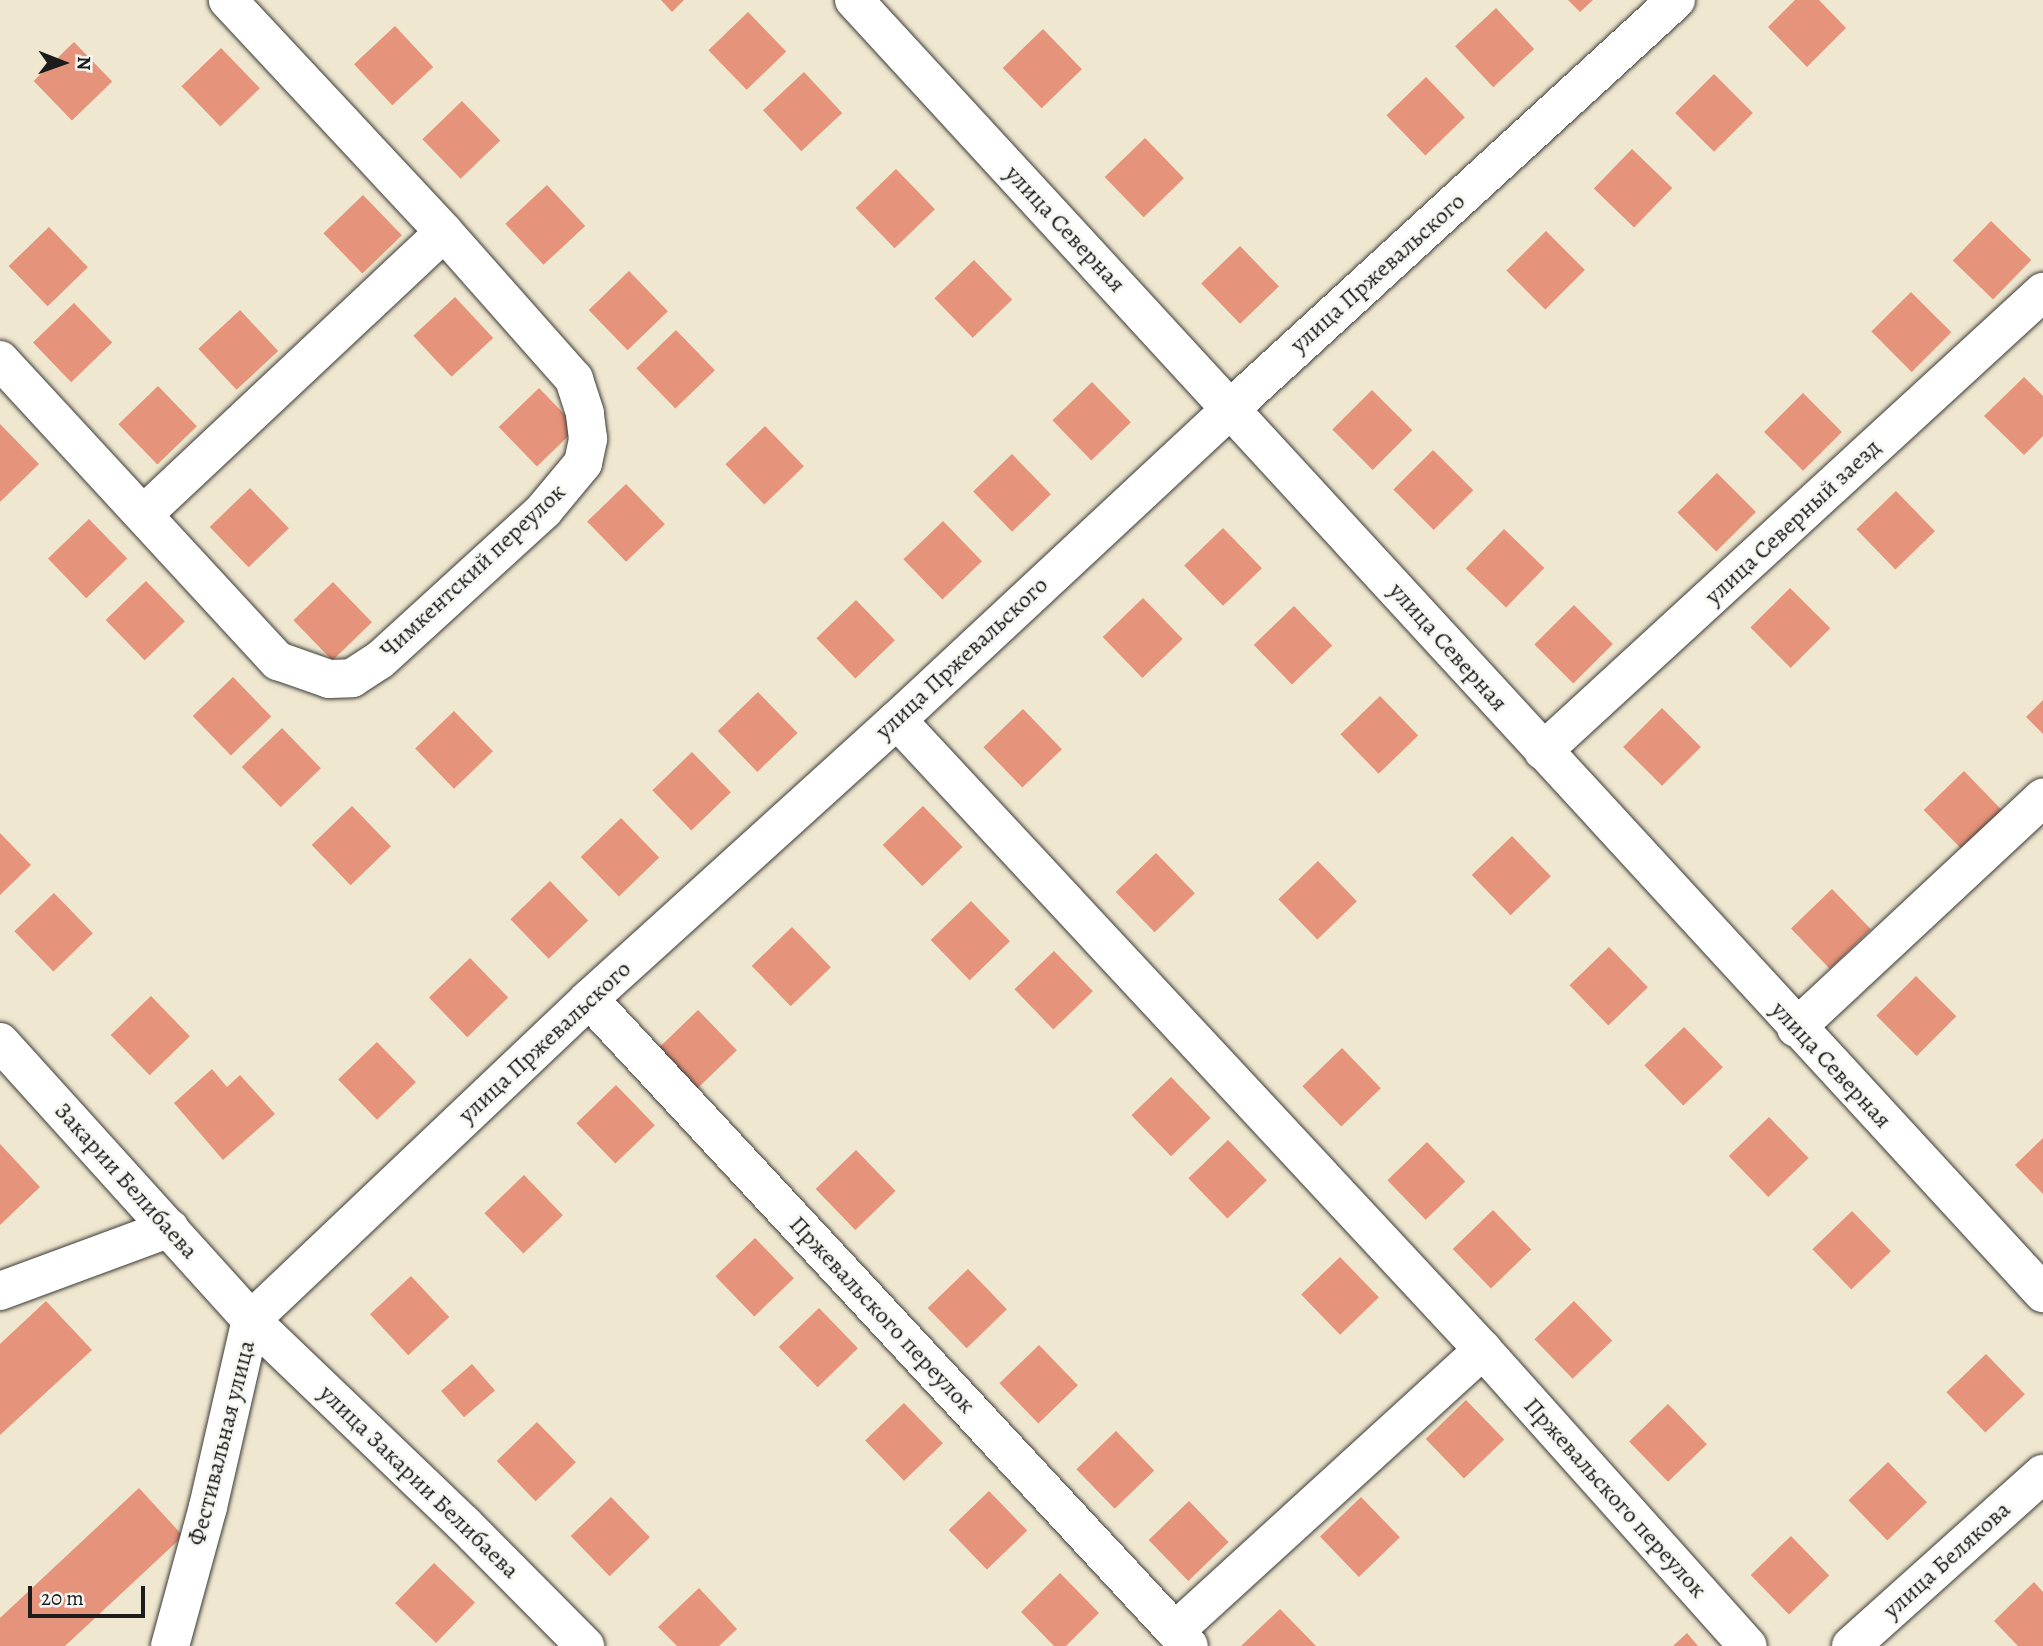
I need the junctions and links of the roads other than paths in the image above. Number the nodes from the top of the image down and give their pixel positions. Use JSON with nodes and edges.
{"nodes":[{"id":1,"x":228,"y":0,"type":"edge"},
{"id":2,"x":854,"y":0,"type":"edge"},
{"id":3,"x":1676,"y":0,"type":"edge"},
{"id":4,"x":444,"y":232,"type":"junction"},
{"id":5,"x":2043,"y":292,"type":"edge"},
{"id":6,"x":0,"y":360,"type":"edge"},
{"id":7,"x":1230,"y":409,"type":"junction"},
{"id":8,"x":145,"y":513,"type":"junction"},
{"id":9,"x":897,"y":720,"type":"junction"},
{"id":10,"x":1543,"y":751,"type":"junction"},
{"id":11,"x":2043,"y":798,"type":"edge"},
{"id":12,"x":589,"y":999,"type":"junction"},
{"id":13,"x":1796,"y":1028,"type":"junction"},
{"id":14,"x":0,"y":1042,"type":"edge"},
{"id":15,"x":170,"y":1228,"type":"junction"},
{"id":16,"x":0,"y":1291,"type":"edge"},
{"id":17,"x":2043,"y":1293,"type":"edge"},
{"id":18,"x":251,"y":1320,"type":"junction"},
{"id":19,"x":1483,"y":1350,"type":"junction"},
{"id":20,"x":2043,"y":1474,"type":"edge"},
{"id":21,"x":1182,"y":1638,"type":"edge"},
{"id":22,"x":170,"y":1646,"type":"edge"},
{"id":23,"x":584,"y":1646,"type":"edge"},
{"id":24,"x":1748,"y":1646,"type":"edge"},
{"id":25,"x":1851,"y":1646,"type":"edge"}],
"edges":[{"from":1,"to":4,"type":"street","name":"Чимкентский переулок"},
{"from":2,"to":7,"type":"street","name":"улица Северная"},
{"from":3,"to":7,"type":"street","name":"улица Пржевальского"},
{"from":4,"to":8,"type":"street"},
{"from":4,"to":8,"type":"street","name":"Чимкентский переулок"},
{"from":5,"to":10,"type":"street","name":"улица Северный заезд"},
{"from":6,"to":8,"type":"street","name":"Чимкентский переулок"},
{"from":7,"to":9,"type":"street","name":"улица Пржевальского"},
{"from":7,"to":10,"type":"street","name":"улица Северная"},
{"from":9,"to":12,"type":"street","name":"улица Пржевальского"},
{"from":9,"to":19,"type":"street","name":"Пржевальского переулок"},
{"from":10,"to":13,"type":"street","name":"улица Северная"},
{"from":11,"to":13,"type":"street"},
{"from":12,"to":18,"type":"street","name":"улица Пржевальского"},
{"from":12,"to":21,"type":"street","name":"Пржевальского переулок"},
{"from":13,"to":17,"type":"street","name":"улица Северная"},
{"from":14,"to":15,"type":"street","name":"Закарии Белибаева"},
{"from":15,"to":16,"type":"street"},
{"from":15,"to":18,"type":"street","name":"Закарии Белибаева"},
{"from":18,"to":22,"type":"street","name":"Фестивальная улица"},
{"from":18,"to":23,"type":"street","name":"улица Закарии Белибаева"},
{"from":19,"to":21,"type":"street","name":"Пржевальского переулок"},
{"from":19,"to":24,"type":"street","name":"Пржевальского переулок"},
{"from":20,"to":25,"type":"street","name":"улица Белякова"}]}
